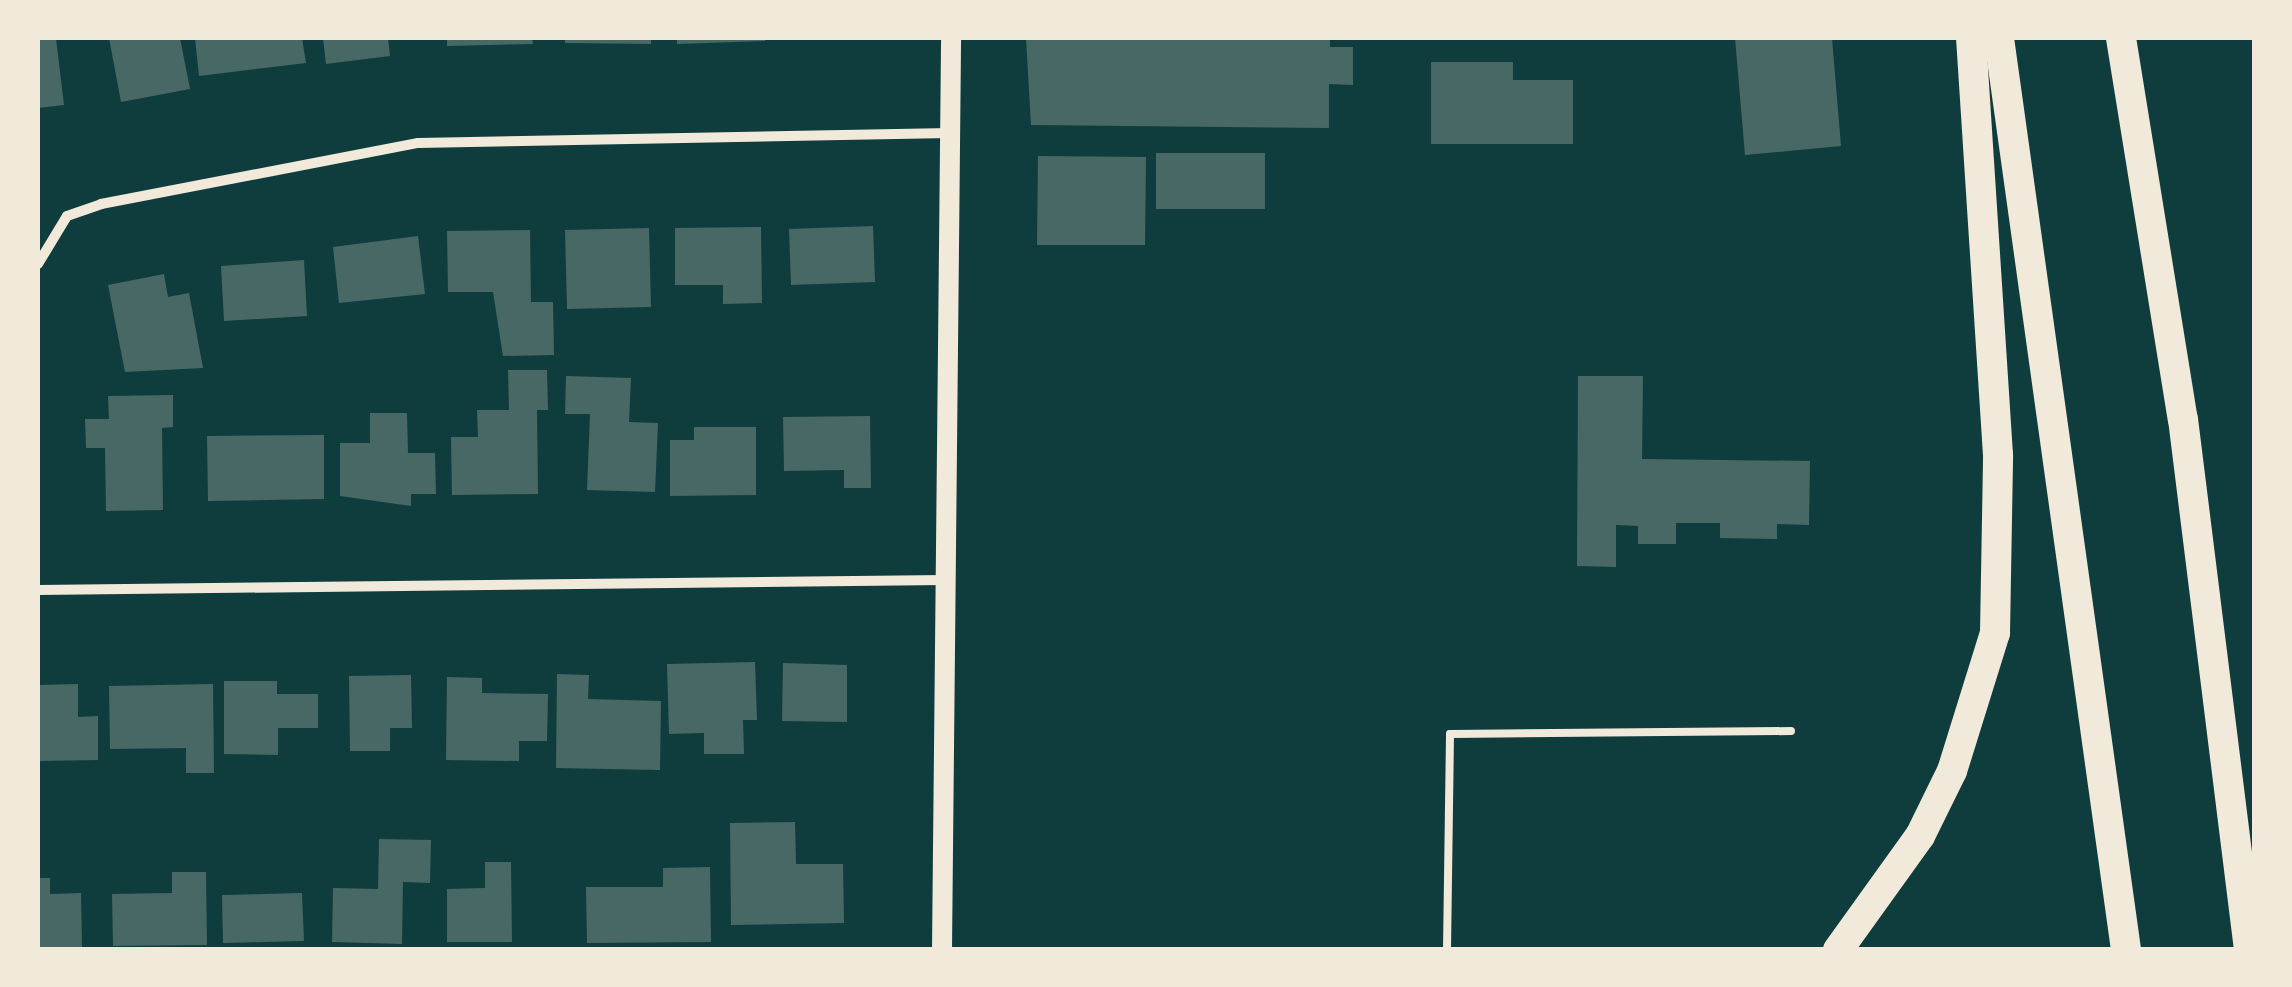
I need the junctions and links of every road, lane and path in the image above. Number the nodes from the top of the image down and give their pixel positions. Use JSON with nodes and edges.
{"nodes":[{"id":1,"x":951,"y":38,"type":"edge"},
{"id":2,"x":1971,"y":38,"type":"edge"},
{"id":3,"x":1998,"y":38,"type":"edge"},
{"id":4,"x":2122,"y":38,"type":"edge"},
{"id":5,"x":950,"y":132,"type":"junction"},
{"id":6,"x":38,"y":264,"type":"edge"},
{"id":7,"x":945,"y":580,"type":"junction"},
{"id":8,"x":38,"y":590,"type":"edge"},
{"id":9,"x":1790,"y":731,"type":"dead end"},
{"id":10,"x":942,"y":950,"type":"edge"},
{"id":11,"x":1448,"y":950,"type":"edge"},
{"id":12,"x":1838,"y":950,"type":"edge"},
{"id":13,"x":2126,"y":950,"type":"edge"},
{"id":14,"x":2250,"y":950,"type":"edge"}],
"edges":[{"from":1,"to":5,"type":"main road"},
{"from":2,"to":12,"type":"highway"},
{"from":3,"to":13,"type":"highway"},
{"from":4,"to":14,"type":"highway"},
{"from":5,"to":6,"type":"street"},
{"from":5,"to":7,"type":"main road"},
{"from":7,"to":8,"type":"street"},
{"from":7,"to":10,"type":"main road"},
{"from":9,"to":11,"type":"lane"}]}
